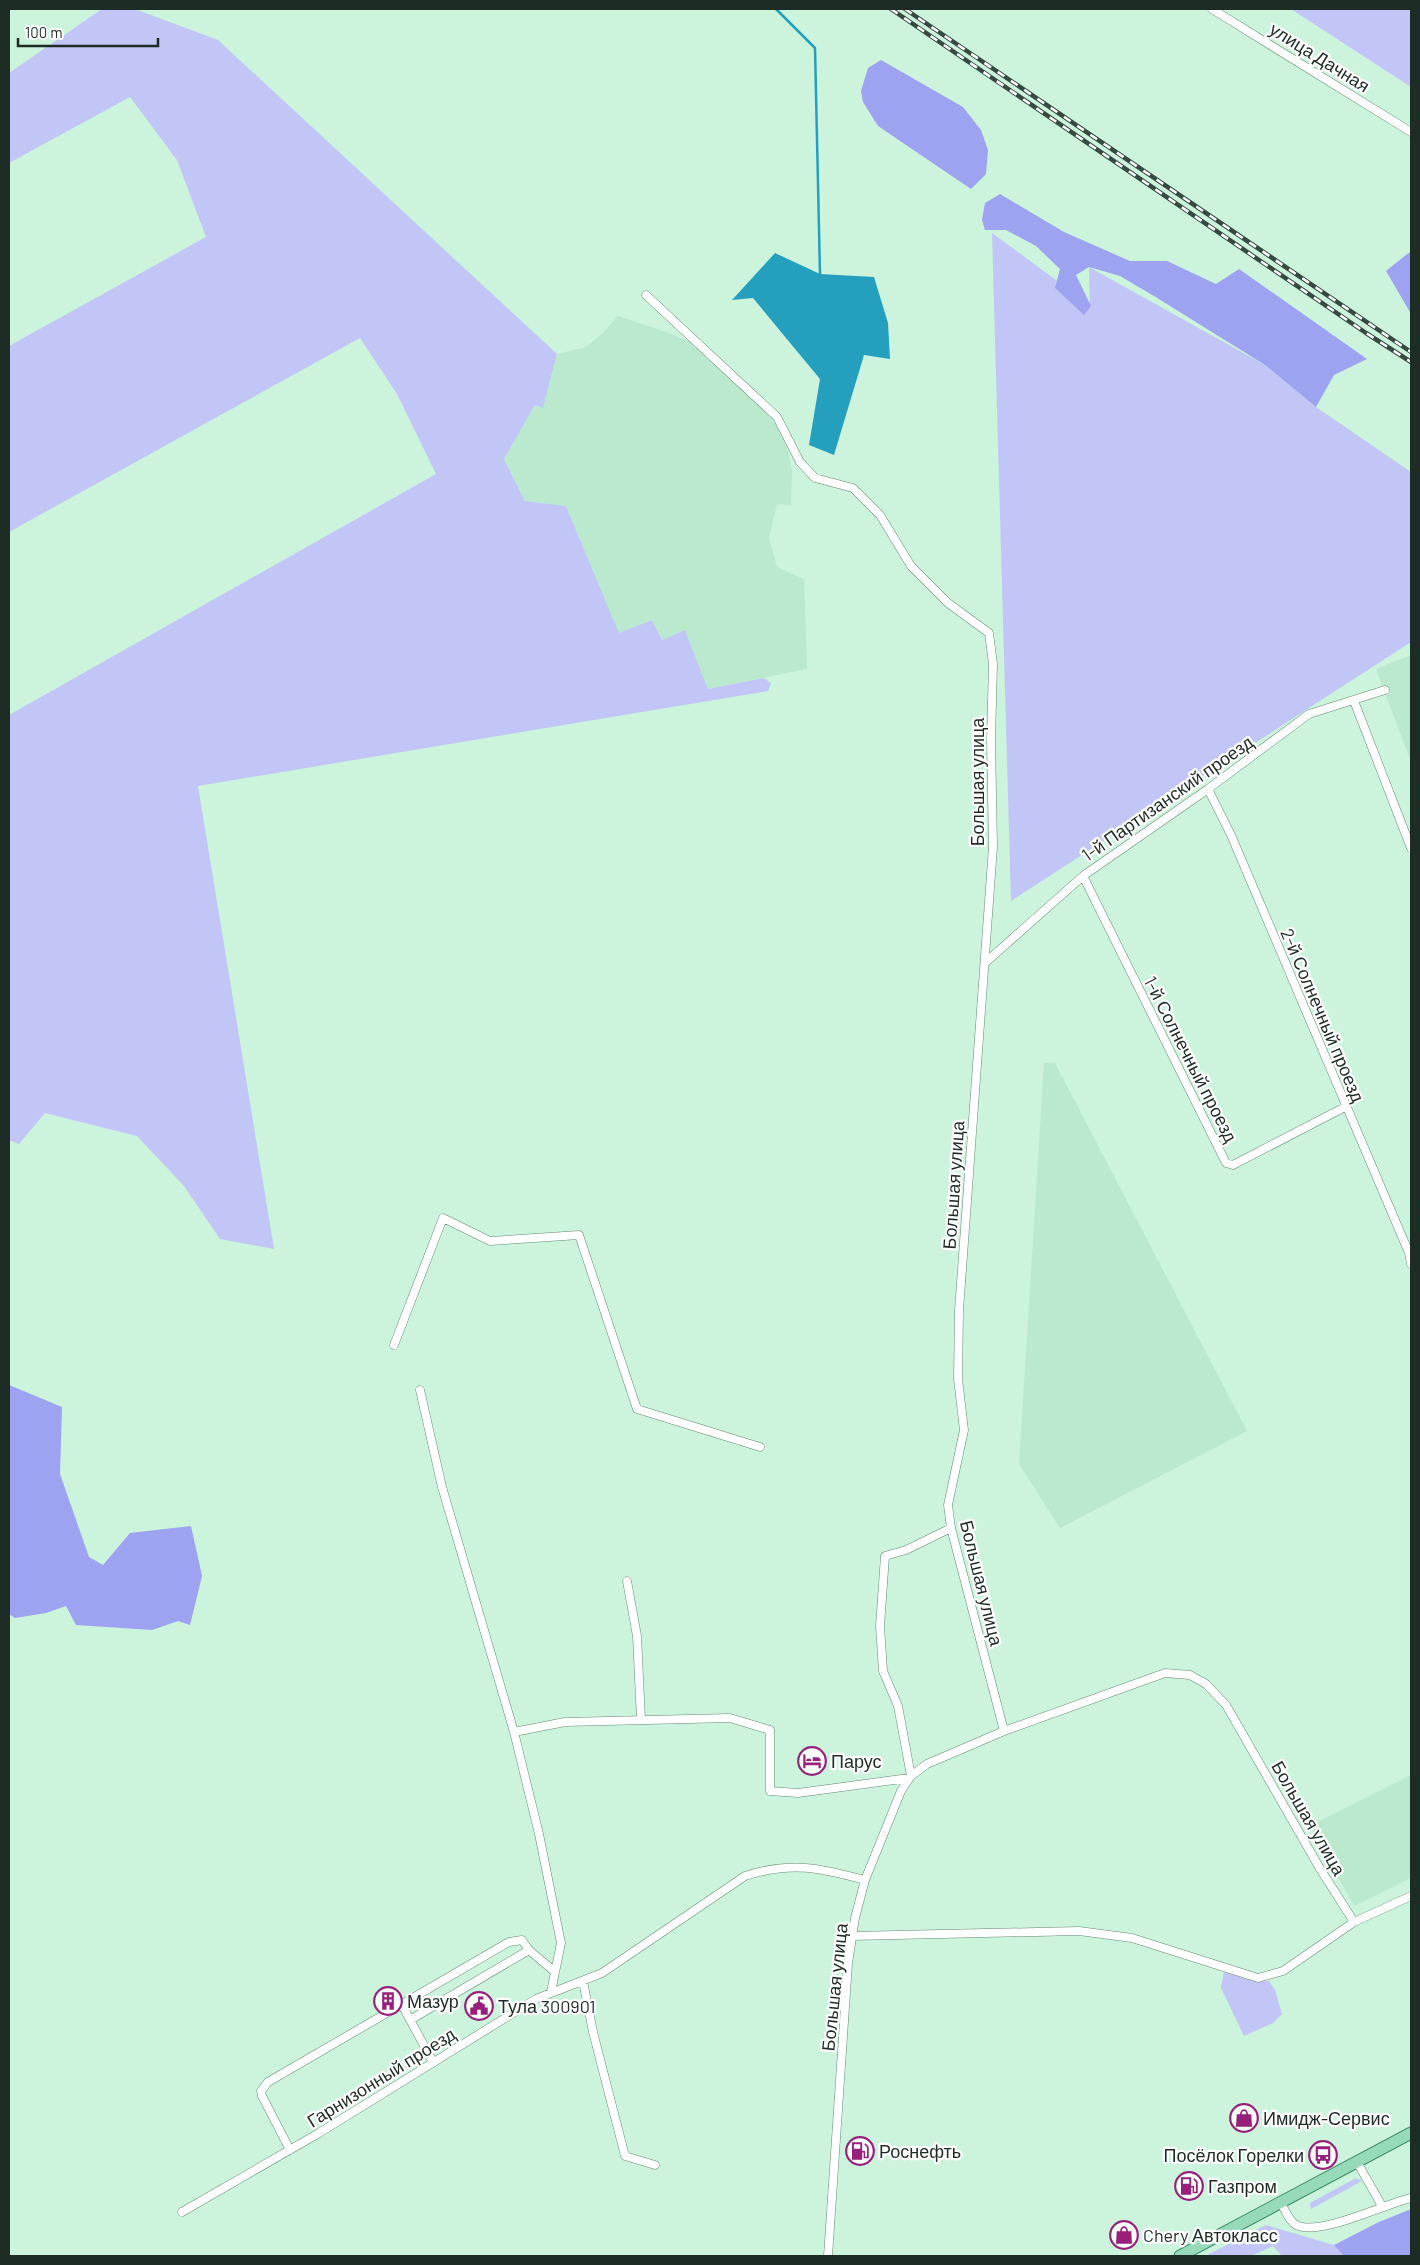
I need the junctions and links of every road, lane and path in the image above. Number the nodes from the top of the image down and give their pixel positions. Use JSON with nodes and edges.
{"nodes":[{"id":1,"x":1212,"y":9,"type":"edge"},
{"id":2,"x":1411,"y":132,"type":"edge"},
{"id":3,"x":646,"y":295,"type":"dead end"},
{"id":4,"x":1385,"y":690,"type":"dead end"},
{"id":5,"x":1354,"y":701,"type":"junction"},
{"id":6,"x":1208,"y":789,"type":"junction"},
{"id":7,"x":1411,"y":848,"type":"edge"},
{"id":8,"x":1083,"y":876,"type":"junction"},
{"id":9,"x":986,"y":962,"type":"junction"},
{"id":10,"x":1345,"y":1108,"type":"junction"},
{"id":11,"x":1410,"y":1250,"type":"edge"},
{"id":12,"x":1411,"y":1264,"type":"edge"},
{"id":13,"x":394,"y":1345,"type":"dead end"},
{"id":14,"x":420,"y":1390,"type":"dead end"},
{"id":15,"x":760,"y":1447,"type":"dead end"},
{"id":16,"x":951,"y":1528,"type":"junction"},
{"id":17,"x":627,"y":1581,"type":"dead end"},
{"id":18,"x":641,"y":1720,"type":"junction"},
{"id":19,"x":1004,"y":1731,"type":"junction"},
{"id":20,"x":514,"y":1732,"type":"junction"},
{"id":21,"x":910,"y":1777,"type":"junction"},
{"id":22,"x":866,"y":1880,"type":"junction"},
{"id":23,"x":1411,"y":1896,"type":"edge"},
{"id":24,"x":1354,"y":1922,"type":"junction"},
{"id":25,"x":852,"y":1936,"type":"junction"},
{"id":26,"x":529,"y":1950,"type":"junction"},
{"id":27,"x":555,"y":1972,"type":"junction"},
{"id":28,"x":583,"y":1981,"type":"junction"},
{"id":29,"x":551,"y":1992,"type":"junction"},
{"id":30,"x":402,"y":2005,"type":"junction"},
{"id":31,"x":410,"y":2020,"type":"junction"},
{"id":32,"x":433,"y":2062,"type":"junction"},
{"id":33,"x":1411,"y":2133,"type":"edge"},
{"id":34,"x":290,"y":2150,"type":"junction"},
{"id":35,"x":1357,"y":2162,"type":"junction"},
{"id":36,"x":655,"y":2165,"type":"dead end"},
{"id":37,"x":1411,"y":2198,"type":"edge"},
{"id":38,"x":1281,"y":2202,"type":"junction"},
{"id":39,"x":1382,"y":2206,"type":"junction"},
{"id":40,"x":182,"y":2212,"type":"dead end"},
{"id":41,"x":828,"y":2256,"type":"edge"},
{"id":42,"x":1180,"y":2256,"type":"edge"}],
"edges":[{"from":1,"to":2,"type":"street","name":"улица Дачная"},
{"from":3,"to":9,"type":"street","name":"Большая улица"},
{"from":4,"to":5,"type":"street","name":"1-й Партизанский проезд"},
{"from":5,"to":6,"type":"street","name":"1-й Партизанский проезд"},
{"from":5,"to":7,"type":"street"},
{"from":6,"to":8,"type":"street","name":"1-й Партизанский проезд"},
{"from":6,"to":10,"type":"street","name":"2-й Солнечный проезд"},
{"from":8,"to":9,"type":"street","name":"1-й Партизанский проезд"},
{"from":8,"to":10,"type":"street","name":"1-й Солнечный проезд"},
{"from":9,"to":16,"type":"street","name":"Большая улица"},
{"from":10,"to":11,"type":"street","name":"2-й Солнечный проезд"},
{"from":11,"to":12,"type":"street","name":"2-й Солнечный проезд"},
{"from":13,"to":15,"type":"street"},
{"from":14,"to":20,"type":"street"},
{"from":16,"to":19,"type":"street","name":"Большая улица"},
{"from":16,"to":21,"type":"street"},
{"from":17,"to":18,"type":"street"},
{"from":18,"to":20,"type":"street"},
{"from":18,"to":21,"type":"street"},
{"from":19,"to":21,"type":"street","name":"Большая улица"},
{"from":19,"to":24,"type":"street","name":"Большая улица"},
{"from":20,"to":27,"type":"street"},
{"from":21,"to":22,"type":"street","name":"Большая улица"},
{"from":22,"to":25,"type":"street","name":"Большая улица"},
{"from":22,"to":28,"type":"street","name":"Гарнизонный проезд"},
{"from":23,"to":24,"type":"street"},
{"from":24,"to":25,"type":"street"},
{"from":25,"to":41,"type":"street","name":"Большая улица"},
{"from":26,"to":27,"type":"street"},
{"from":26,"to":30,"type":"street"},
{"from":26,"to":31,"type":"street"},
{"from":27,"to":29,"type":"street"},
{"from":28,"to":29,"type":"street","name":"Гарнизонный проезд"},
{"from":28,"to":36,"type":"street"},
{"from":29,"to":32,"type":"street","name":"Гарнизонный проезд"},
{"from":30,"to":31,"type":"street"},
{"from":30,"to":34,"type":"street"},
{"from":31,"to":32,"type":"street"},
{"from":32,"to":34,"type":"street","name":"Гарнизонный проезд"},
{"from":33,"to":35,"type":"main road"},
{"from":34,"to":40,"type":"street","name":"Гарнизонный проезд"},
{"from":35,"to":38,"type":"main road"},
{"from":35,"to":39,"type":"street"},
{"from":37,"to":39,"type":"street"},
{"from":38,"to":39,"type":"street"},
{"from":38,"to":42,"type":"main road"}]}
